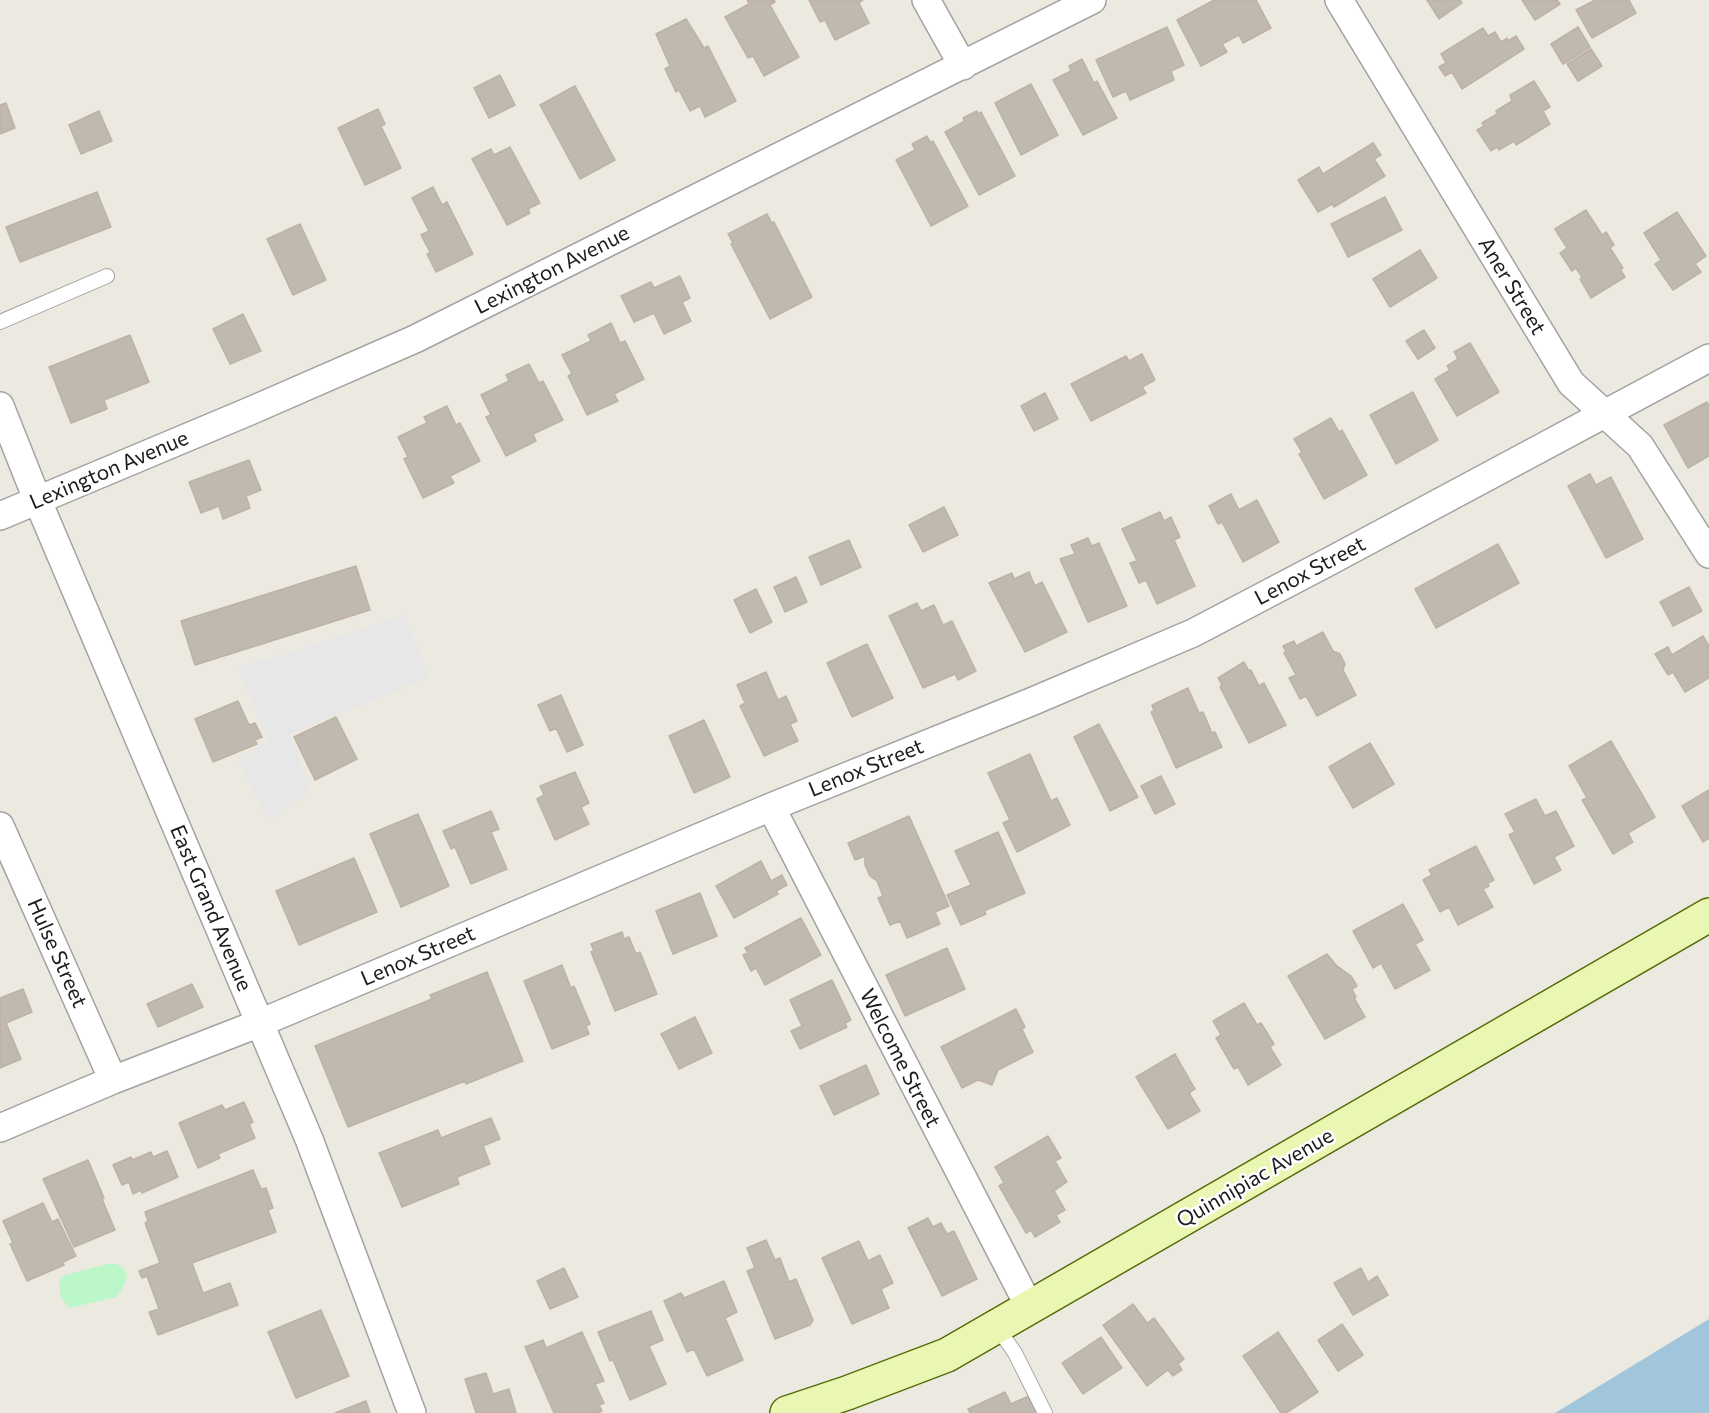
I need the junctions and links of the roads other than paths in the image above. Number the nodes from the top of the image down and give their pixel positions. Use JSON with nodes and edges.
{"nodes":[{"id":1,"x":926,"y":0,"type":"edge"},
{"id":2,"x":1092,"y":0,"type":"edge"},
{"id":3,"x":1339,"y":0,"type":"edge"},
{"id":4,"x":963,"y":66,"type":"junction"},
{"id":5,"x":107,"y":276,"type":"dead end"},
{"id":6,"x":0,"y":322,"type":"edge"},
{"id":7,"x":1709,"y":358,"type":"edge"},
{"id":8,"x":0,"y":406,"type":"edge"},
{"id":9,"x":1606,"y":414,"type":"junction"},
{"id":10,"x":37,"y":499,"type":"junction"},
{"id":11,"x":0,"y":516,"type":"edge"},
{"id":12,"x":1709,"y":554,"type":"edge"},
{"id":13,"x":771,"y":807,"type":"junction"},
{"id":14,"x":0,"y":826,"type":"edge"},
{"id":15,"x":1709,"y":915,"type":"edge"},
{"id":16,"x":260,"y":1023,"type":"junction"},
{"id":17,"x":113,"y":1080,"type":"junction"},
{"id":18,"x":0,"y":1128,"type":"edge"},
{"id":19,"x":1030,"y":1308,"type":"junction"},
{"id":20,"x":997,"y":1327,"type":"junction"},
{"id":21,"x":412,"y":1413,"type":"edge"},
{"id":22,"x":787,"y":1413,"type":"edge"},
{"id":23,"x":1045,"y":1413,"type":"edge"}],
"edges":[{"from":1,"to":4,"type":"street"},
{"from":2,"to":4,"type":"street","name":"Lexington Avenue"},
{"from":3,"to":9,"type":"street","name":"Aner Street"},
{"from":4,"to":10,"type":"street","name":"Lexington Avenue"},
{"from":5,"to":6,"type":"lane"},
{"from":7,"to":9,"type":"street","name":"Lenox Street"},
{"from":8,"to":10,"type":"street","name":"East Grand Avenue"},
{"from":9,"to":12,"type":"street","name":"Aner Street"},
{"from":9,"to":13,"type":"street","name":"Lenox Street"},
{"from":10,"to":11,"type":"street","name":"Lexington Avenue"},
{"from":10,"to":16,"type":"street","name":"East Grand Avenue"},
{"from":13,"to":16,"type":"street","name":"Lenox Street"},
{"from":13,"to":19,"type":"street","name":"Welcome Street"},
{"from":14,"to":17,"type":"street","name":"Hulse Street"},
{"from":15,"to":19,"type":"main road","name":"Quinnipiac Avenue"},
{"from":16,"to":17,"type":"street","name":"Lenox Street"},
{"from":16,"to":21,"type":"street","name":"East Grand Avenue"},
{"from":17,"to":18,"type":"street","name":"Lenox Street"},
{"from":19,"to":20,"type":"main road","name":"Quinnipiac Avenue"},
{"from":20,"to":22,"type":"main road","name":"Quinnipiac Avenue"},
{"from":20,"to":23,"type":"lane"}]}
